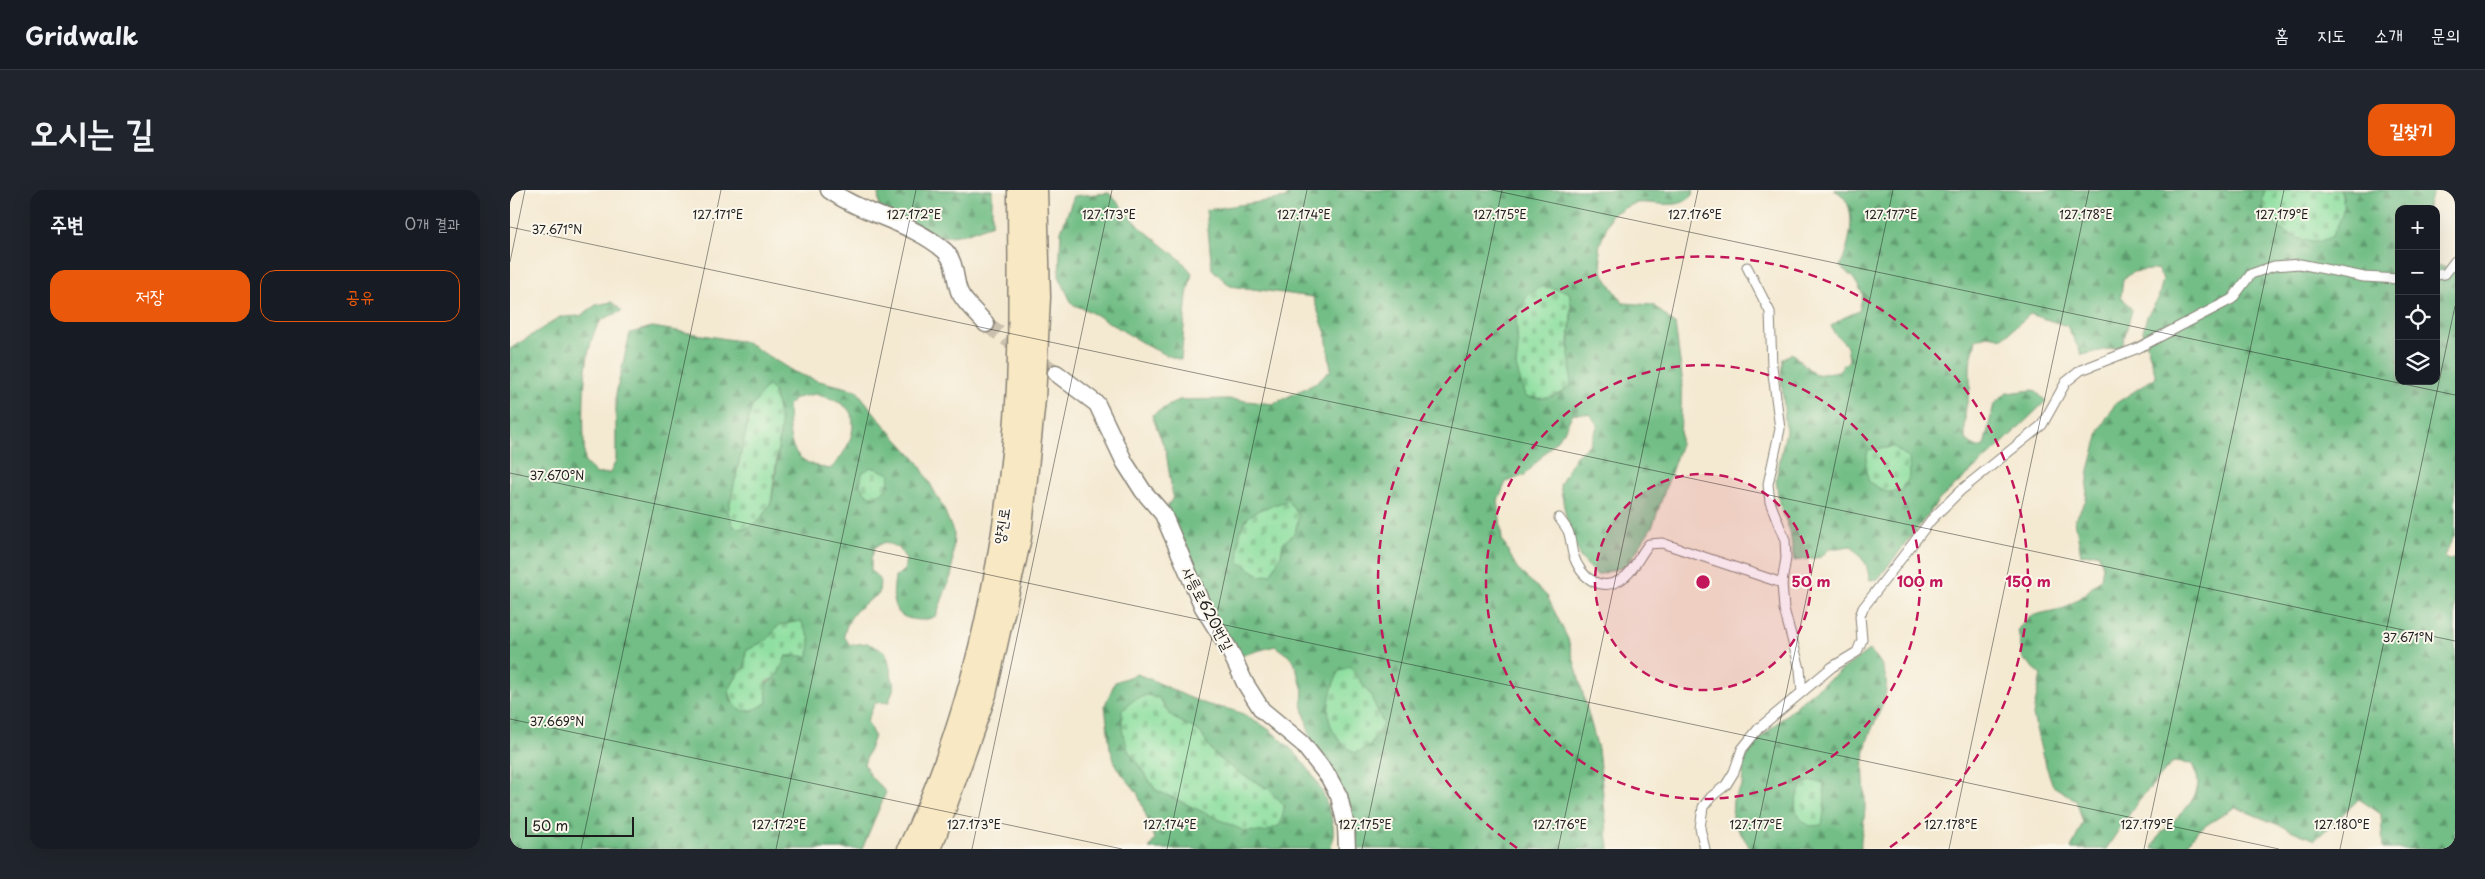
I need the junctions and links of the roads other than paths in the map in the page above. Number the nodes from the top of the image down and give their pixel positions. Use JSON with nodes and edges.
{"nodes":[{"id":1,"x":829,"y":190,"type":"edge"},
{"id":2,"x":1019,"y":190,"type":"edge"},
{"id":3,"x":1036,"y":190,"type":"edge"},
{"id":4,"x":2455,"y":261,"type":"edge"},
{"id":5,"x":1747,"y":267,"type":"dead end"},
{"id":6,"x":2440,"y":275,"type":"edge"},
{"id":7,"x":2395,"y":279,"type":"edge"},
{"id":8,"x":986,"y":324,"type":"tunnel mouth"},
{"id":9,"x":1056,"y":373,"type":"tunnel mouth"},
{"id":10,"x":1559,"y":518,"type":"dead end"},
{"id":11,"x":1782,"y":583,"type":"junction"},
{"id":12,"x":1802,"y":692,"type":"junction"},
{"id":13,"x":909,"y":849,"type":"edge"},
{"id":14,"x":928,"y":849,"type":"edge"},
{"id":15,"x":1347,"y":849,"type":"edge"},
{"id":16,"x":1705,"y":849,"type":"edge"}],
"edges":[{"from":1,"to":8,"type":"street"},
{"from":2,"to":13,"type":"main road","name":"양진로"},
{"from":3,"to":14,"type":"main road","name":"양진로"},
{"from":4,"to":6,"type":"lane"},
{"from":5,"to":11,"type":"lane"},
{"from":7,"to":12,"type":"lane"},
{"from":9,"to":15,"type":"street","name":"사릉로620번길"},
{"from":10,"to":11,"type":"lane"},
{"from":11,"to":12,"type":"lane"},
{"from":12,"to":16,"type":"lane"}]}
